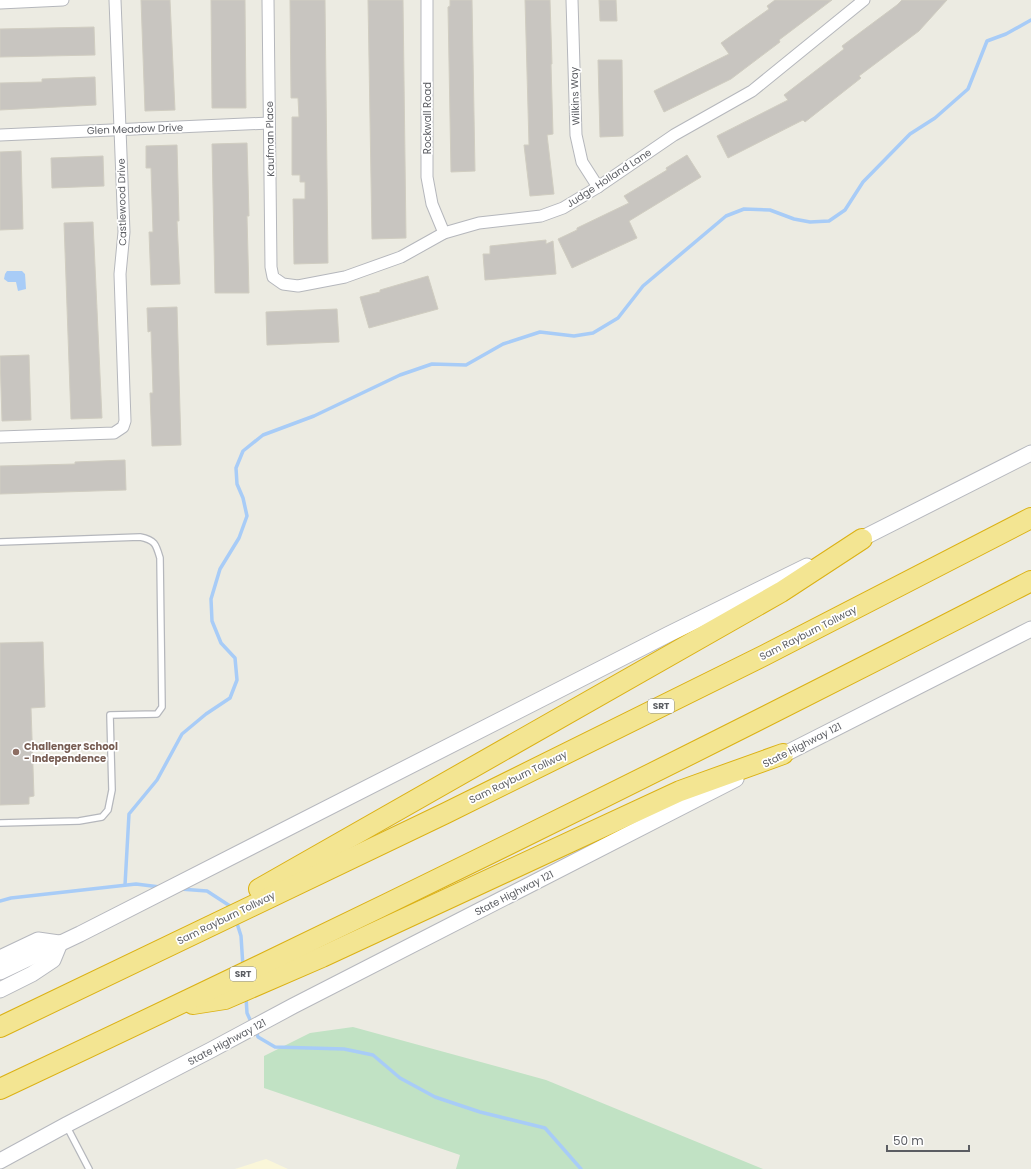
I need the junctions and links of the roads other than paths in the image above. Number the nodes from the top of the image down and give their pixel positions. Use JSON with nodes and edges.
{"nodes":[{"id":1,"x":63,"y":0,"type":"edge"},
{"id":2,"x":115,"y":0,"type":"edge"},
{"id":3,"x":268,"y":0,"type":"edge"},
{"id":4,"x":427,"y":0,"type":"edge"},
{"id":5,"x":572,"y":0,"type":"edge"},
{"id":6,"x":864,"y":0,"type":"edge"},
{"id":7,"x":0,"y":3,"type":"edge"},
{"id":8,"x":270,"y":124,"type":"junction"},
{"id":9,"x":120,"y":129,"type":"junction"},
{"id":10,"x":0,"y":134,"type":"edge"},
{"id":11,"x":598,"y":187,"type":"junction"},
{"id":12,"x":444,"y":232,"type":"junction"},
{"id":13,"x":274,"y":277,"type":"joint"},
{"id":14,"x":0,"y":438,"type":"edge"},
{"id":15,"x":1031,"y":453,"type":"edge"},
{"id":16,"x":1031,"y":518,"type":"edge"},
{"id":17,"x":862,"y":539,"type":"junction"},
{"id":18,"x":0,"y":542,"type":"edge"},
{"id":19,"x":1031,"y":581,"type":"edge"},
{"id":20,"x":1031,"y":629,"type":"edge"},
{"id":21,"x":783,"y":754,"type":"junction"},
{"id":22,"x":0,"y":823,"type":"edge"},
{"id":23,"x":286,"y":881,"type":"junction"},
{"id":24,"x":60,"y":943,"type":"junction"},
{"id":25,"x":318,"y":948,"type":"junction"},
{"id":26,"x":0,"y":958,"type":"edge"},
{"id":27,"x":0,"y":972,"type":"edge"},
{"id":28,"x":0,"y":990,"type":"edge"},
{"id":29,"x":0,"y":1027,"type":"edge"},
{"id":30,"x":0,"y":1089,"type":"edge"},
{"id":31,"x":66,"y":1125,"type":"junction"},
{"id":32,"x":0,"y":1161,"type":"edge"},
{"id":33,"x":89,"y":1169,"type":"edge"}],
"edges":[{"from":1,"to":7,"type":"street"},
{"from":2,"to":9,"type":"street","name":"Castlewood Drive"},
{"from":3,"to":8,"type":"street","name":"Kaufman Place"},
{"from":4,"to":12,"type":"street","name":"Rockwall Road"},
{"from":5,"to":11,"type":"street","name":"Wilkins Way"},
{"from":6,"to":11,"type":"street","name":"Judge Holland Lane"},
{"from":8,"to":9,"type":"street","name":"Glen Meadow Drive"},
{"from":8,"to":13,"type":"street","name":"Kaufman Place"},
{"from":9,"to":10,"type":"street","name":"Glen Meadow Drive"},
{"from":9,"to":14,"type":"street","name":"Castlewood Drive"},
{"from":11,"to":12,"type":"street","name":"Judge Holland Lane"},
{"from":12,"to":13,"type":"street","name":"Judge Holland Lane"},
{"from":15,"to":17,"type":"main road"},
{"from":16,"to":23,"type":"highway","name":"Sam Rayburn Tollway","number":"SRT"},
{"from":17,"to":23,"type":"highway"},
{"from":17,"to":24,"type":"main road"},
{"from":18,"to":22,"type":"lane"},
{"from":19,"to":25,"type":"highway","number":"SRT"},
{"from":20,"to":21,"type":"main road","name":"State Highway 121"},
{"from":21,"to":25,"type":"highway"},
{"from":21,"to":31,"type":"main road","name":"State Highway 121"},
{"from":23,"to":29,"type":"highway","name":"Sam Rayburn Tollway"},
{"from":24,"to":26,"type":"main road"},
{"from":24,"to":27,"type":"main road"},
{"from":24,"to":28,"type":"main road"},
{"from":25,"to":30,"type":"highway","number":"SRT"},
{"from":31,"to":32,"type":"main road","name":"State Highway 121"},
{"from":31,"to":33,"type":"lane"}]}
